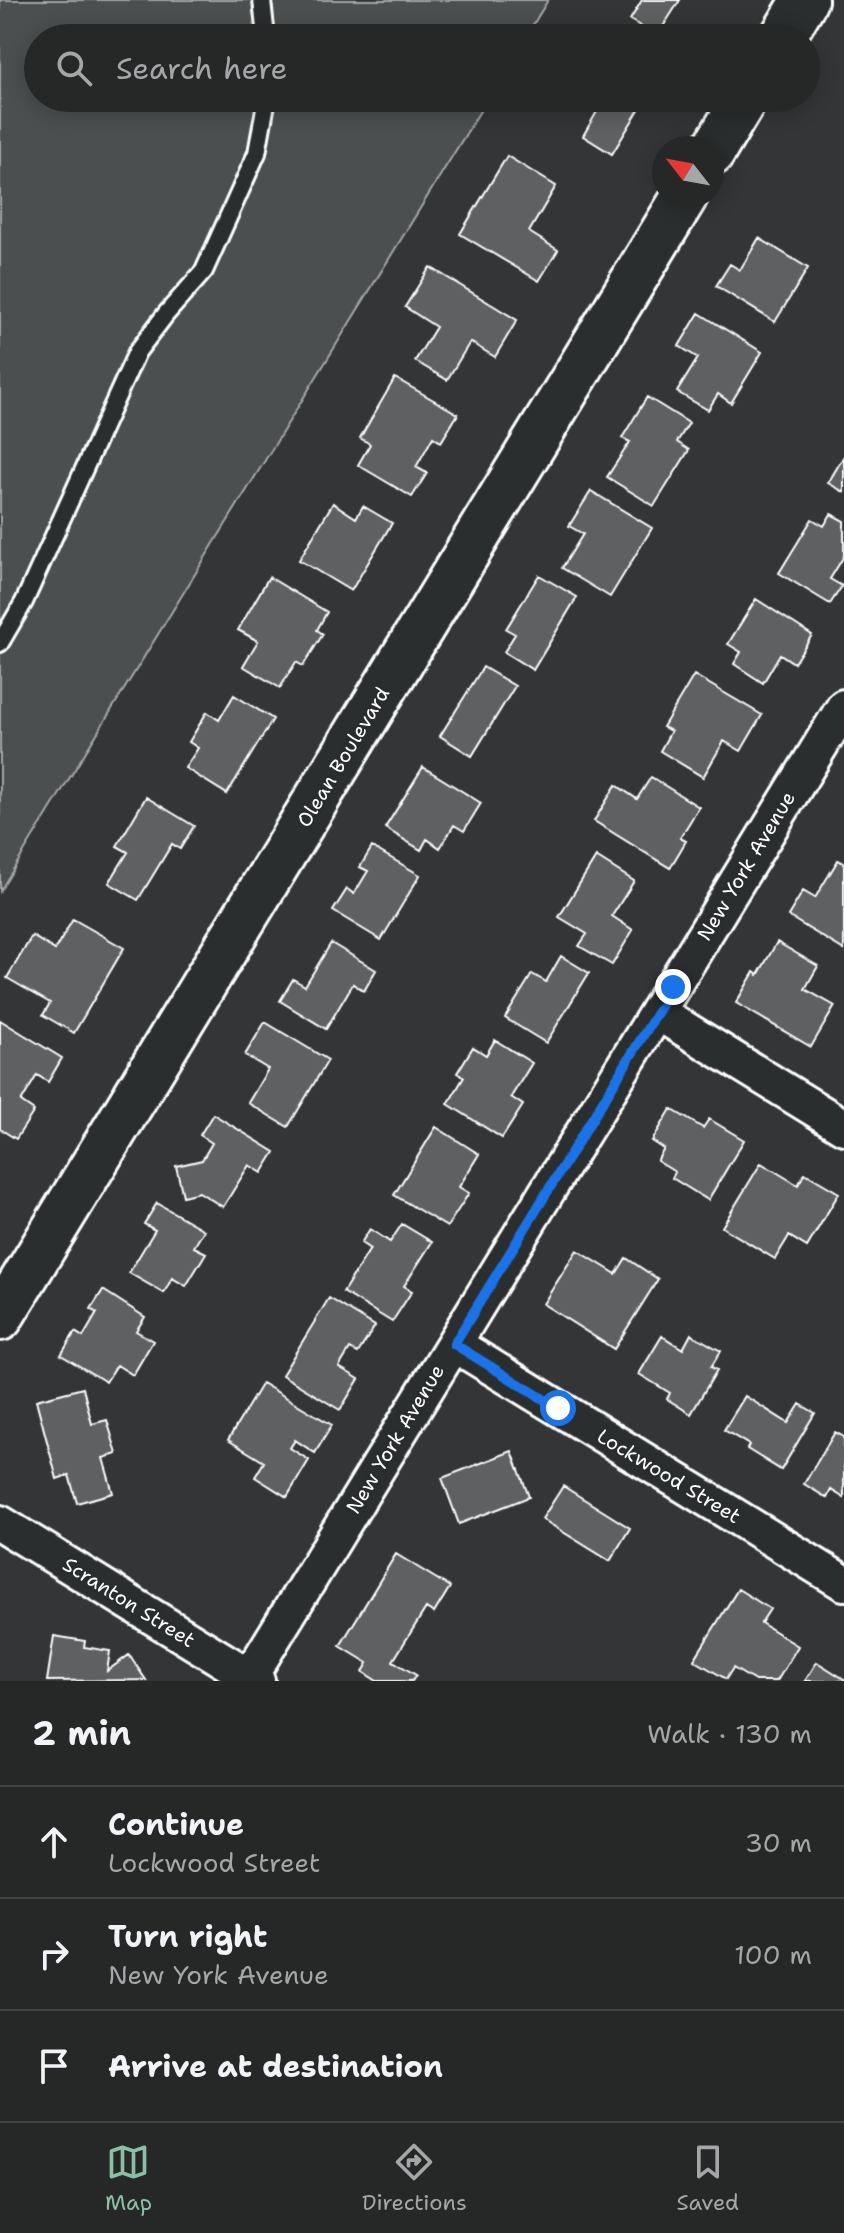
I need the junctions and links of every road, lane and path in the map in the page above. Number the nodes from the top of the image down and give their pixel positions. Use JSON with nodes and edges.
{"nodes":[{"id":1,"x":262,"y":0,"type":"edge"},
{"id":2,"x":805,"y":0,"type":"edge"},
{"id":3,"x":265,"y":24,"type":"edge"},
{"id":4,"x":790,"y":24,"type":"edge"},
{"id":5,"x":264,"y":112,"type":"edge"},
{"id":6,"x":737,"y":112,"type":"edge"},
{"id":7,"x":722,"y":136,"type":"edge"},
{"id":8,"x":678,"y":208,"type":"edge"},
{"id":9,"x":0,"y":643,"type":"edge"},
{"id":10,"x":844,"y":707,"type":"edge"},
{"id":11,"x":657,"y":1012,"type":"junction"},
{"id":12,"x":844,"y":1127,"type":"edge"},
{"id":13,"x":0,"y":1318,"type":"edge"},
{"id":14,"x":454,"y":1344,"type":"junction"},
{"id":15,"x":0,"y":1523,"type":"edge"},
{"id":16,"x":844,"y":1583,"type":"edge"},
{"id":17,"x":252,"y":1680,"type":"edge"}],
"edges":[{"from":1,"to":3,"type":"lane"},
{"from":2,"to":4,"type":"street"},
{"from":5,"to":9,"type":"lane"},
{"from":6,"to":7,"type":"street"},
{"from":8,"to":13,"type":"street","name":"Olean Boulevard"},
{"from":10,"to":11,"type":"street","name":"New York Avenue"},
{"from":11,"to":12,"type":"street"},
{"from":11,"to":14,"type":"street","name":"New York Avenue"},
{"from":14,"to":16,"type":"street","name":"Lockwood Street"},
{"from":14,"to":17,"type":"street","name":"New York Avenue"},
{"from":15,"to":17,"type":"street","name":"Scranton Street"}]}
